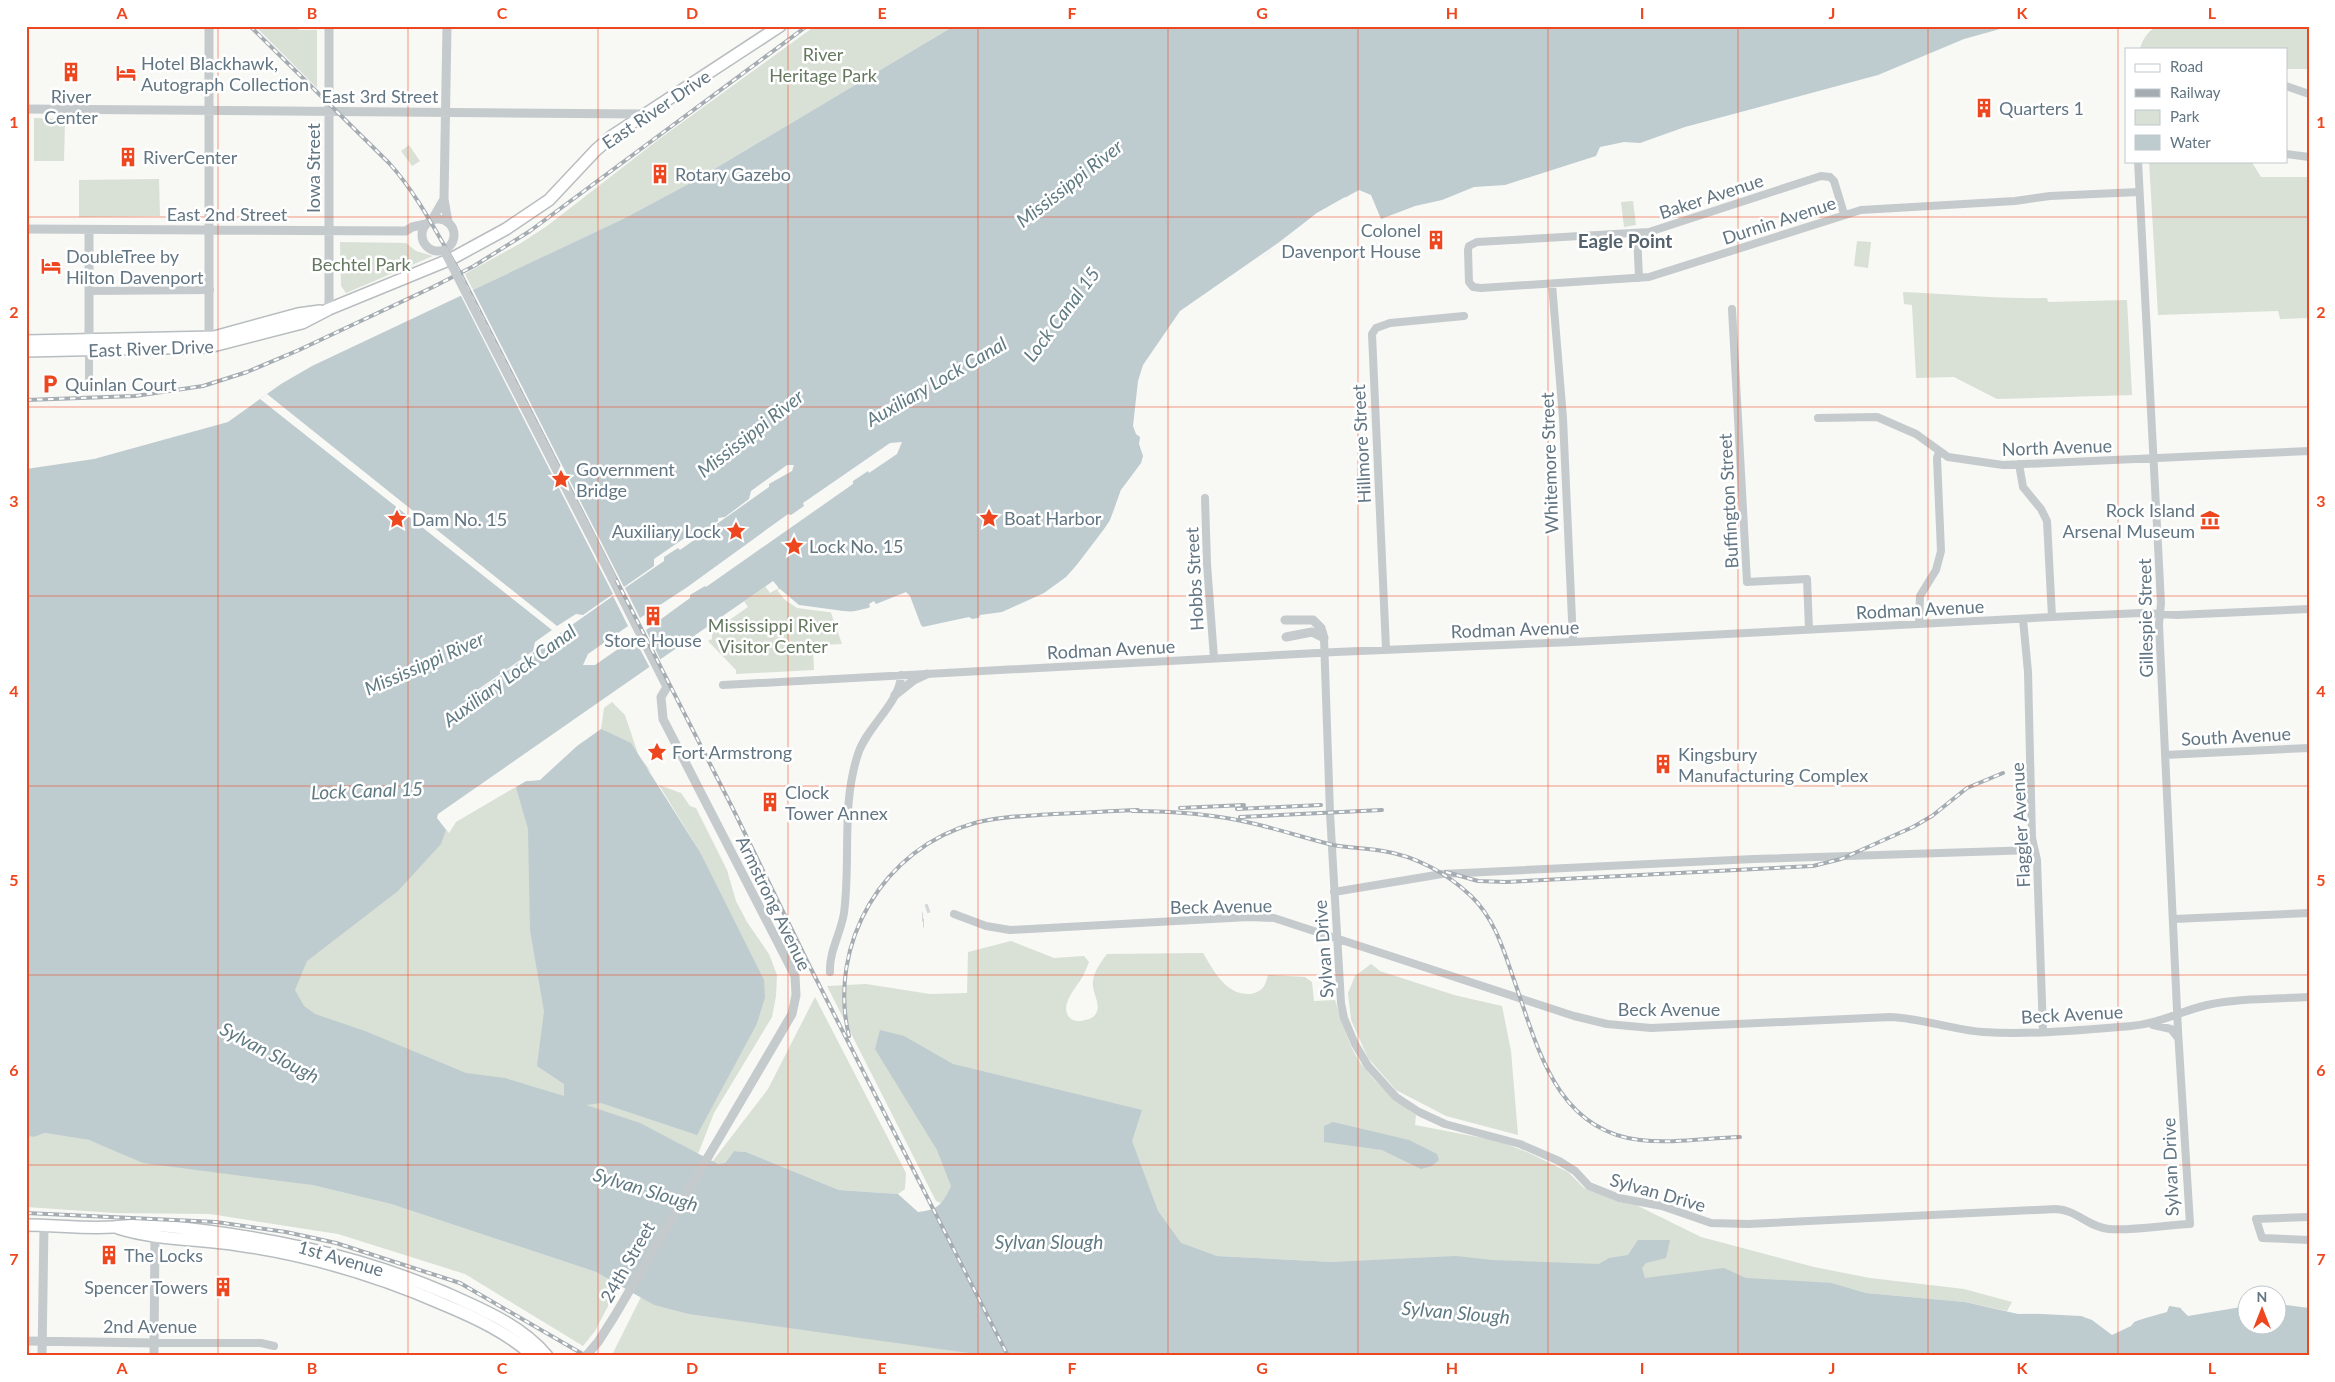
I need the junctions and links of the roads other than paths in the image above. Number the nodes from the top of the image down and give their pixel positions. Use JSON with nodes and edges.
{"nodes":[{"id":1,"x":209,"y":26,"type":"edge"},
{"id":2,"x":329,"y":26,"type":"edge"},
{"id":3,"x":447,"y":26,"type":"edge"},
{"id":4,"x":780,"y":26,"type":"edge"},
{"id":5,"x":2288,"y":87,"type":"edge"},
{"id":6,"x":2309,"y":94,"type":"edge"},
{"id":7,"x":26,"y":109,"type":"edge"},
{"id":8,"x":209,"y":111,"type":"junction"},
{"id":9,"x":329,"y":112,"type":"junction"},
{"id":10,"x":447,"y":112,"type":"junction"},
{"id":11,"x":644,"y":114,"type":"junction"},
{"id":12,"x":2288,"y":154,"type":"edge"},
{"id":13,"x":2309,"y":157,"type":"edge"},
{"id":14,"x":2138,"y":162,"type":"edge"},
{"id":15,"x":2139,"y":192,"type":"junction"},
{"id":16,"x":444,"y":199,"type":"junction"},
{"id":17,"x":1844,"y":214,"type":"junction"},
{"id":18,"x":429,"y":222,"type":"junction"},
{"id":19,"x":448,"y":222,"type":"junction"},
{"id":20,"x":26,"y":229,"type":"edge"},
{"id":21,"x":89,"y":230,"type":"junction"},
{"id":22,"x":209,"y":230,"type":"junction"},
{"id":23,"x":329,"y":231,"type":"junction"},
{"id":24,"x":406,"y":231,"type":"junction"},
{"id":25,"x":1637,"y":234,"type":"junction"},
{"id":26,"x":422,"y":239,"type":"junction"},
{"id":27,"x":1469,"y":246,"type":"joint"},
{"id":28,"x":444,"y":250,"type":"junction"},
{"id":29,"x":1639,"y":278,"type":"junction"},
{"id":30,"x":1552,"y":284,"type":"junction"},
{"id":31,"x":210,"y":290,"type":"junction"},
{"id":32,"x":89,"y":292,"type":"junction"},
{"id":33,"x":329,"y":309,"type":"junction"},
{"id":34,"x":1732,"y":309,"type":"dead end"},
{"id":35,"x":1464,"y":316,"type":"dead end"},
{"id":36,"x":26,"y":341,"type":"edge"},
{"id":37,"x":209,"y":342,"type":"junction"},
{"id":38,"x":89,"y":345,"type":"junction"},
{"id":39,"x":26,"y":351,"type":"edge"},
{"id":40,"x":89,"y":380,"type":"dead end"},
{"id":41,"x":1818,"y":418,"type":"dead end"},
{"id":42,"x":2309,"y":451,"type":"edge"},
{"id":43,"x":1939,"y":452,"type":"junction"},
{"id":44,"x":2154,"y":458,"type":"junction"},
{"id":45,"x":2019,"y":464,"type":"junction"},
{"id":46,"x":1205,"y":498,"type":"dead end"},
{"id":47,"x":2309,"y":609,"type":"edge"},
{"id":48,"x":2160,"y":614,"type":"junction"},
{"id":49,"x":2052,"y":617,"type":"junction"},
{"id":50,"x":2023,"y":619,"type":"junction"},
{"id":51,"x":1285,"y":620,"type":"dead end"},
{"id":52,"x":1920,"y":624,"type":"junction"},
{"id":53,"x":1809,"y":629,"type":"junction"},
{"id":54,"x":1286,"y":637,"type":"dead end"},
{"id":55,"x":1324,"y":638,"type":"junction"},
{"id":56,"x":1573,"y":642,"type":"junction"},
{"id":57,"x":1386,"y":649,"type":"junction"},
{"id":58,"x":1323,"y":654,"type":"junction"},
{"id":59,"x":1214,"y":658,"type":"junction"},
{"id":60,"x":927,"y":674,"type":"junction"},
{"id":61,"x":901,"y":675,"type":"junction"},
{"id":62,"x":724,"y":685,"type":"dead end"},
{"id":63,"x":895,"y":696,"type":"junction"},
{"id":64,"x":2309,"y":748,"type":"edge"},
{"id":65,"x":2165,"y":755,"type":"junction"},
{"id":66,"x":2034,"y":850,"type":"junction"},
{"id":67,"x":1334,"y":892,"type":"junction"},
{"id":68,"x":2309,"y":912,"type":"edge"},
{"id":69,"x":954,"y":914,"type":"dead end"},
{"id":70,"x":2174,"y":919,"type":"junction"},
{"id":71,"x":1337,"y":938,"type":"junction"},
{"id":72,"x":830,"y":972,"type":"dead end"},
{"id":73,"x":2309,"y":997,"type":"edge"},
{"id":74,"x":2178,"y":1014,"type":"junction"},
{"id":75,"x":2143,"y":1025,"type":"junction"},
{"id":76,"x":2043,"y":1031,"type":"junction"},
{"id":77,"x":2178,"y":1039,"type":"junction"},
{"id":78,"x":708,"y":1156,"type":"joint"},
{"id":79,"x":2309,"y":1217,"type":"edge"},
{"id":80,"x":26,"y":1224,"type":"edge"},
{"id":81,"x":44,"y":1225,"type":"junction"},
{"id":82,"x":155,"y":1230,"type":"junction"},
{"id":83,"x":2309,"y":1240,"type":"edge"},
{"id":84,"x":26,"y":1341,"type":"edge"},
{"id":85,"x":42,"y":1342,"type":"junction"},
{"id":86,"x":154,"y":1343,"type":"junction"},
{"id":87,"x":274,"y":1346,"type":"dead end"},
{"id":88,"x":42,"y":1356,"type":"edge"},
{"id":89,"x":154,"y":1356,"type":"edge"},
{"id":90,"x":533,"y":1356,"type":"edge"},
{"id":91,"x":547,"y":1356,"type":"edge"},
{"id":92,"x":586,"y":1356,"type":"edge"}],
"edges":[{"from":1,"to":8,"type":"street"},
{"from":2,"to":9,"type":"street","name":"Iowa Street"},
{"from":3,"to":10,"type":"street"},
{"from":4,"to":11,"type":"main road","name":"East River Drive"},
{"from":5,"to":6,"type":"street"},
{"from":7,"to":8,"type":"street","name":"East 3rd Street"},
{"from":8,"to":9,"type":"street","name":"East 3rd Street"},
{"from":8,"to":22,"type":"street"},
{"from":9,"to":10,"type":"street","name":"East 3rd Street"},
{"from":9,"to":23,"type":"street","name":"Iowa Street"},
{"from":10,"to":11,"type":"street","name":"East 3rd Street"},
{"from":10,"to":16,"type":"street"},
{"from":11,"to":33,"type":"main road","name":"East River Drive"},
{"from":12,"to":13,"type":"street"},
{"from":14,"to":15,"type":"street","name":"Gillespie Street"},
{"from":15,"to":17,"type":"street","name":"Durnin Avenue"},
{"from":15,"to":44,"type":"street","name":"Gillespie Street"},
{"from":16,"to":18,"type":"street"},
{"from":16,"to":19,"type":"street"},
{"from":17,"to":25,"type":"street","name":"Baker Avenue"},
{"from":17,"to":29,"type":"street","name":"Durnin Avenue"},
{"from":18,"to":19,"type":"street"},
{"from":18,"to":24,"type":"street","name":"East 2nd Street"},
{"from":18,"to":26,"type":"street"},
{"from":19,"to":28,"type":"street"},
{"from":20,"to":21,"type":"street","name":"East 2nd Street"},
{"from":21,"to":22,"type":"street","name":"East 2nd Street"},
{"from":21,"to":32,"type":"street"},
{"from":22,"to":23,"type":"street","name":"East 2nd Street"},
{"from":22,"to":31,"type":"street"},
{"from":23,"to":24,"type":"street","name":"East 2nd Street"},
{"from":23,"to":33,"type":"street","name":"Iowa Street"},
{"from":24,"to":26,"type":"street"},
{"from":25,"to":27,"type":"street","name":"Baker Avenue"},
{"from":25,"to":29,"type":"street"},
{"from":26,"to":28,"type":"street"},
{"from":27,"to":30,"type":"street","name":"Durnin Avenue"},
{"from":28,"to":78,"type":"street","name":"Armstrong Avenue","bridge":true},
{"from":29,"to":30,"type":"street","name":"Durnin Avenue"},
{"from":30,"to":56,"type":"street","name":"Whitemore Street"},
{"from":31,"to":32,"type":"street"},
{"from":31,"to":37,"type":"street"},
{"from":32,"to":38,"type":"street"},
{"from":33,"to":37,"type":"main road","name":"East River Drive"},
{"from":34,"to":53,"type":"street","name":"Buffington Street"},
{"from":35,"to":57,"type":"street","name":"Hillmore Street"},
{"from":36,"to":38,"type":"main road","name":"East River Drive"},
{"from":37,"to":38,"type":"main road","name":"East River Drive"},
{"from":38,"to":39,"type":"main road","name":"East River Drive"},
{"from":38,"to":40,"type":"street"},
{"from":41,"to":43,"type":"street","name":"North Avenue"},
{"from":42,"to":44,"type":"street","name":"North Avenue"},
{"from":43,"to":45,"type":"street","name":"North Avenue"},
{"from":43,"to":52,"type":"street"},
{"from":44,"to":45,"type":"street","name":"North Avenue"},
{"from":44,"to":48,"type":"street","name":"Gillespie Street"},
{"from":45,"to":49,"type":"street"},
{"from":46,"to":59,"type":"street","name":"Hobbs Street"},
{"from":47,"to":48,"type":"street","name":"Rodman Avenue"},
{"from":48,"to":49,"type":"street","name":"Rodman Avenue"},
{"from":48,"to":65,"type":"street","name":"Gillespie Street"},
{"from":49,"to":50,"type":"street","name":"Rodman Avenue"},
{"from":50,"to":52,"type":"street","name":"Rodman Avenue"},
{"from":50,"to":66,"type":"street","name":"Flaggler Avenue"},
{"from":51,"to":55,"type":"street"},
{"from":52,"to":53,"type":"street","name":"Rodman Avenue"},
{"from":53,"to":56,"type":"street","name":"Rodman Avenue"},
{"from":54,"to":55,"type":"street"},
{"from":55,"to":58,"type":"street","name":"Sylvan Drive"},
{"from":56,"to":57,"type":"street","name":"Rodman Avenue"},
{"from":57,"to":58,"type":"street","name":"Rodman Avenue"},
{"from":58,"to":59,"type":"street","name":"Rodman Avenue"},
{"from":58,"to":67,"type":"street","name":"Sylvan Drive"},
{"from":59,"to":60,"type":"street","name":"Rodman Avenue"},
{"from":60,"to":61,"type":"street","name":"Rodman Avenue"},
{"from":60,"to":63,"type":"street"},
{"from":61,"to":62,"type":"street","name":"Rodman Avenue"},
{"from":61,"to":63,"type":"street"},
{"from":63,"to":72,"type":"street"},
{"from":64,"to":65,"type":"street","name":"South Avenue"},
{"from":65,"to":70,"type":"street","name":"Gillespie Street"},
{"from":66,"to":67,"type":"street"},
{"from":66,"to":76,"type":"street","name":"Flaggler Avenue"},
{"from":67,"to":71,"type":"street","name":"Sylvan Drive"},
{"from":68,"to":70,"type":"street"},
{"from":69,"to":71,"type":"street","name":"Beck Avenue"},
{"from":70,"to":74,"type":"street","name":"Gillespie Street"},
{"from":71,"to":76,"type":"street","name":"Beck Avenue"},
{"from":71,"to":77,"type":"street","name":"Sylvan Drive"},
{"from":73,"to":74,"type":"street","name":"Beck Avenue"},
{"from":74,"to":75,"type":"street","name":"Beck Avenue"},
{"from":74,"to":77,"type":"street","name":"Sylvan Drive"},
{"from":75,"to":76,"type":"street","name":"Beck Avenue"},
{"from":75,"to":77,"type":"street"},
{"from":78,"to":92,"type":"street","name":"24th Street","bridge":true},
{"from":79,"to":83,"type":"street"},
{"from":80,"to":81,"type":"main road","name":"1st Avenue"},
{"from":81,"to":82,"type":"main road","name":"1st Avenue"},
{"from":81,"to":85,"type":"street"},
{"from":82,"to":86,"type":"street"},
{"from":82,"to":90,"type":"main road","name":"1st Avenue"},
{"from":82,"to":91,"type":"main road","name":"1st Avenue"},
{"from":84,"to":85,"type":"street","name":"2nd Avenue"},
{"from":85,"to":86,"type":"street","name":"2nd Avenue"},
{"from":85,"to":88,"type":"street"},
{"from":86,"to":87,"type":"street","name":"2nd Avenue"},
{"from":86,"to":89,"type":"street"}]}
